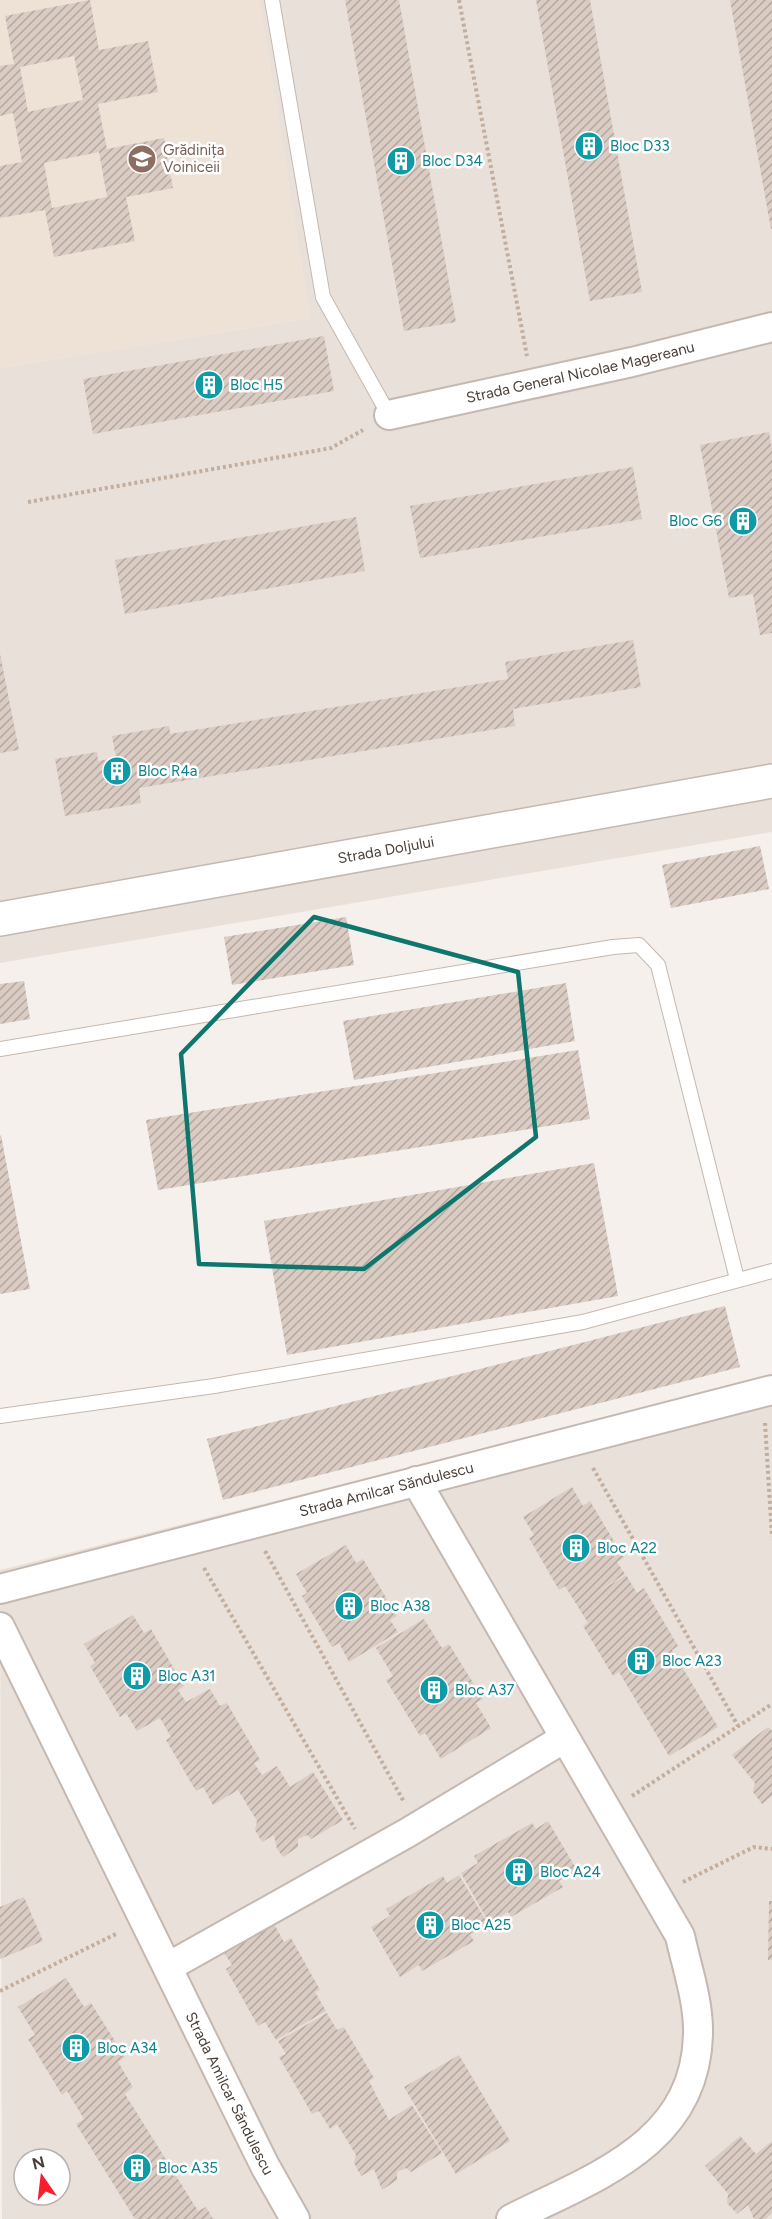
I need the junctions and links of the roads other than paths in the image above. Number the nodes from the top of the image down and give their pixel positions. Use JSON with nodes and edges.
{"nodes":[{"id":1,"x":272,"y":0,"type":"edge"},
{"id":2,"x":772,"y":327,"type":"edge"},
{"id":3,"x":389,"y":415,"type":"joint"},
{"id":4,"x":772,"y":782,"type":"edge"},
{"id":5,"x":0,"y":919,"type":"edge"},
{"id":6,"x":0,"y":1049,"type":"edge"},
{"id":7,"x":772,"y":1271,"type":"edge"},
{"id":8,"x":737,"y":1279,"type":"junction"},
{"id":9,"x":768,"y":1391,"type":"edge"},
{"id":10,"x":0,"y":1416,"type":"edge"},
{"id":11,"x":416,"y":1481,"type":"junction"},
{"id":12,"x":0,"y":1589,"type":"edge"},
{"id":13,"x":0,"y":1627,"type":"edge"},
{"id":14,"x":563,"y":1739,"type":"junction"},
{"id":15,"x":168,"y":1967,"type":"junction"},
{"id":16,"x":295,"y":2219,"type":"edge"},
{"id":17,"x":511,"y":2219,"type":"edge"}],
"edges":[{"from":1,"to":3,"type":"lane"},
{"from":2,"to":3,"type":"street","name":"Strada General Nicolae Magereanu"},
{"from":4,"to":5,"type":"street","name":"Strada Doljului"},
{"from":6,"to":8,"type":"lane"},
{"from":7,"to":8,"type":"lane"},
{"from":8,"to":10,"type":"lane"},
{"from":9,"to":11,"type":"street","name":"Strada Amilcar Săndulescu"},
{"from":11,"to":12,"type":"street","name":"Strada Amilcar Săndulescu"},
{"from":11,"to":14,"type":"street"},
{"from":13,"to":15,"type":"street","name":"Strada Amilcar Săndulescu"},
{"from":14,"to":15,"type":"street"},
{"from":14,"to":17,"type":"street"},
{"from":15,"to":16,"type":"street","name":"Strada Amilcar Săndulescu"}]}
